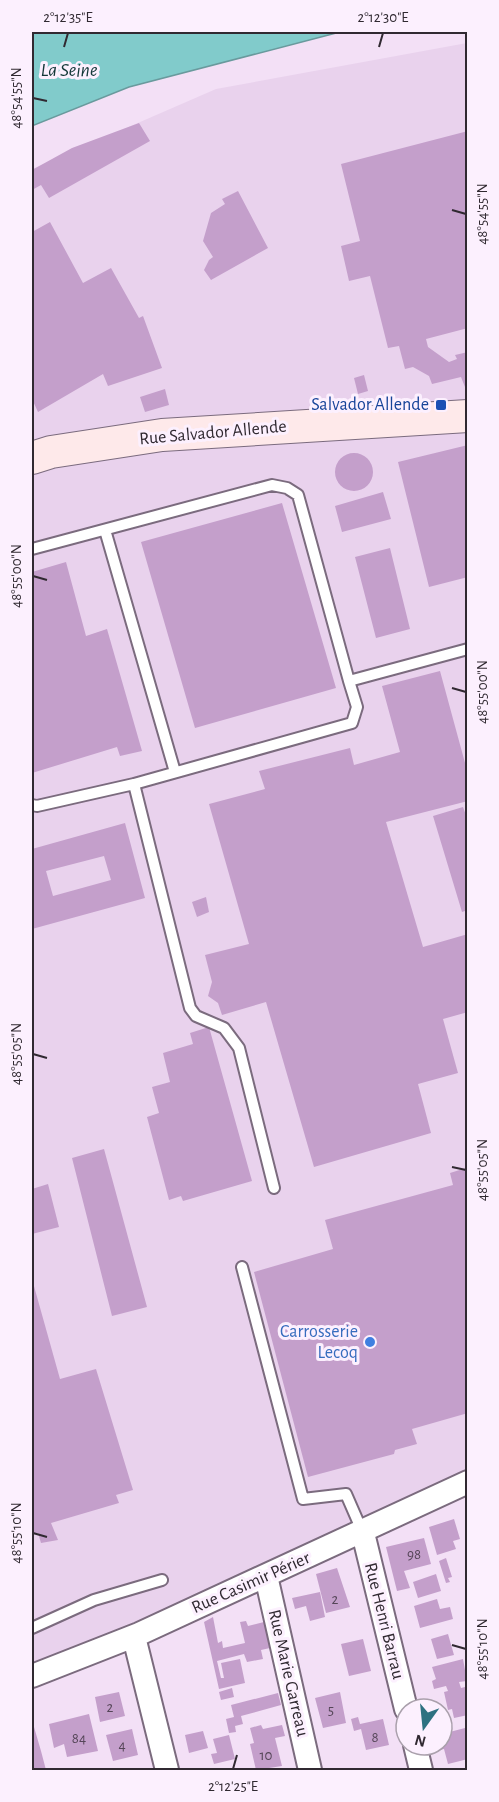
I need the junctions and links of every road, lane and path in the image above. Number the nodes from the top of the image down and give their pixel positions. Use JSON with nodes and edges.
{"nodes":[{"id":1,"x":468,"y":416,"type":"edge"},
{"id":2,"x":32,"y":458,"type":"edge"},
{"id":3,"x":105,"y":530,"type":"junction"},
{"id":4,"x":32,"y":549,"type":"edge"},
{"id":5,"x":468,"y":648,"type":"edge"},
{"id":6,"x":349,"y":681,"type":"junction"},
{"id":7,"x":176,"y":772,"type":"junction"},
{"id":8,"x":134,"y":784,"type":"junction"},
{"id":9,"x":32,"y":805,"type":"edge"},
{"id":10,"x":274,"y":1188,"type":"dead end"},
{"id":11,"x":242,"y":1267,"type":"dead end"},
{"id":12,"x":468,"y":1482,"type":"edge"},
{"id":13,"x":363,"y":1533,"type":"junction"},
{"id":14,"x":266,"y":1576,"type":"junction"},
{"id":15,"x":162,"y":1580,"type":"dead end"},
{"id":16,"x":32,"y":1628,"type":"edge"},
{"id":17,"x":134,"y":1636,"type":"junction"},
{"id":18,"x":32,"y":1676,"type":"edge"},
{"id":19,"x":403,"y":1697,"type":"edge"},
{"id":20,"x":167,"y":1770,"type":"edge"},
{"id":21,"x":310,"y":1770,"type":"edge"}],
"edges":[{"from":1,"to":2,"type":"street","name":"Rue Salvador Allende"},
{"from":3,"to":4,"type":"lane"},
{"from":3,"to":6,"type":"lane"},
{"from":3,"to":7,"type":"lane"},
{"from":5,"to":6,"type":"lane"},
{"from":6,"to":7,"type":"lane"},
{"from":7,"to":8,"type":"lane"},
{"from":8,"to":9,"type":"lane"},
{"from":8,"to":10,"type":"lane"},
{"from":11,"to":13,"type":"lane"},
{"from":12,"to":13,"type":"street","name":"Rue Casimir Périer"},
{"from":13,"to":14,"type":"street","name":"Rue Casimir Périer"},
{"from":13,"to":19,"type":"street","name":"Rue Henri Barrau"},
{"from":14,"to":17,"type":"street","name":"Rue Casimir Périer"},
{"from":14,"to":21,"type":"street","name":"Rue Marie Garreau"},
{"from":15,"to":16,"type":"lane"},
{"from":17,"to":18,"type":"street","name":"Rue Casimir Périer"},
{"from":17,"to":20,"type":"street"}]}
